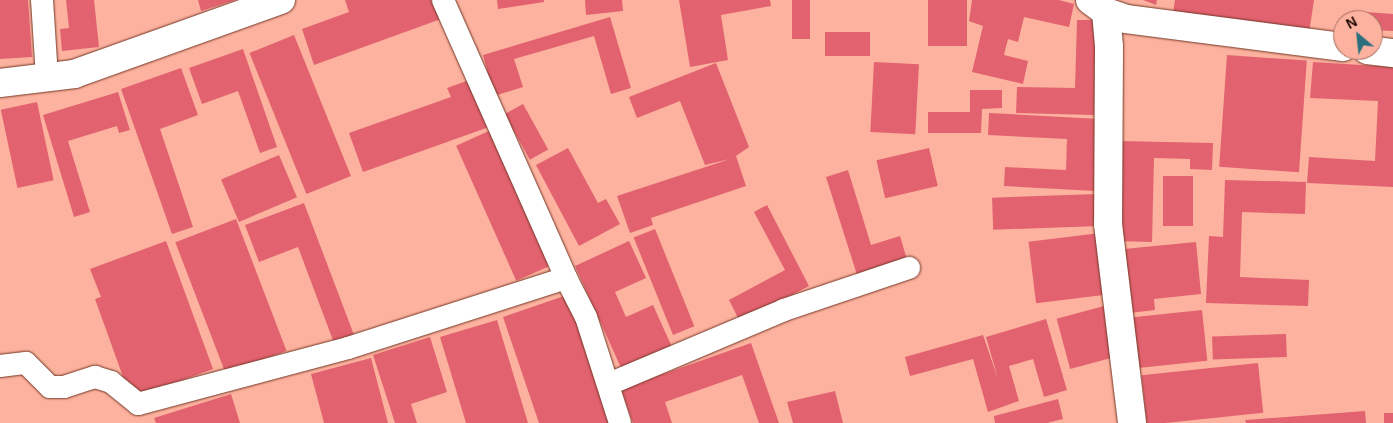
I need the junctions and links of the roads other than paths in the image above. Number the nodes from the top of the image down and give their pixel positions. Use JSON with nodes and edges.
{"nodes":[{"id":1,"x":42,"y":0,"type":"edge"},
{"id":2,"x":280,"y":0,"type":"edge"},
{"id":3,"x":443,"y":0,"type":"edge"},
{"id":4,"x":1098,"y":6,"type":"edge"},
{"id":5,"x":1333,"y":46,"type":"edge"},
{"id":6,"x":47,"y":78,"type":"junction"},
{"id":7,"x":0,"y":82,"type":"edge"},
{"id":8,"x":909,"y":268,"type":"dead end"},
{"id":9,"x":566,"y":278,"type":"junction"},
{"id":10,"x":0,"y":366,"type":"edge"},
{"id":11,"x":609,"y":384,"type":"junction"},
{"id":12,"x":620,"y":423,"type":"edge"},
{"id":13,"x":1132,"y":423,"type":"edge"}],
"edges":[{"from":1,"to":6,"type":"street"},
{"from":2,"to":6,"type":"street"},
{"from":3,"to":9,"type":"street"},
{"from":4,"to":5,"type":"street"},
{"from":4,"to":13,"type":"street"},
{"from":6,"to":7,"type":"street"},
{"from":8,"to":11,"type":"street"},
{"from":9,"to":10,"type":"street"},
{"from":9,"to":11,"type":"street"},
{"from":11,"to":12,"type":"street"}]}
